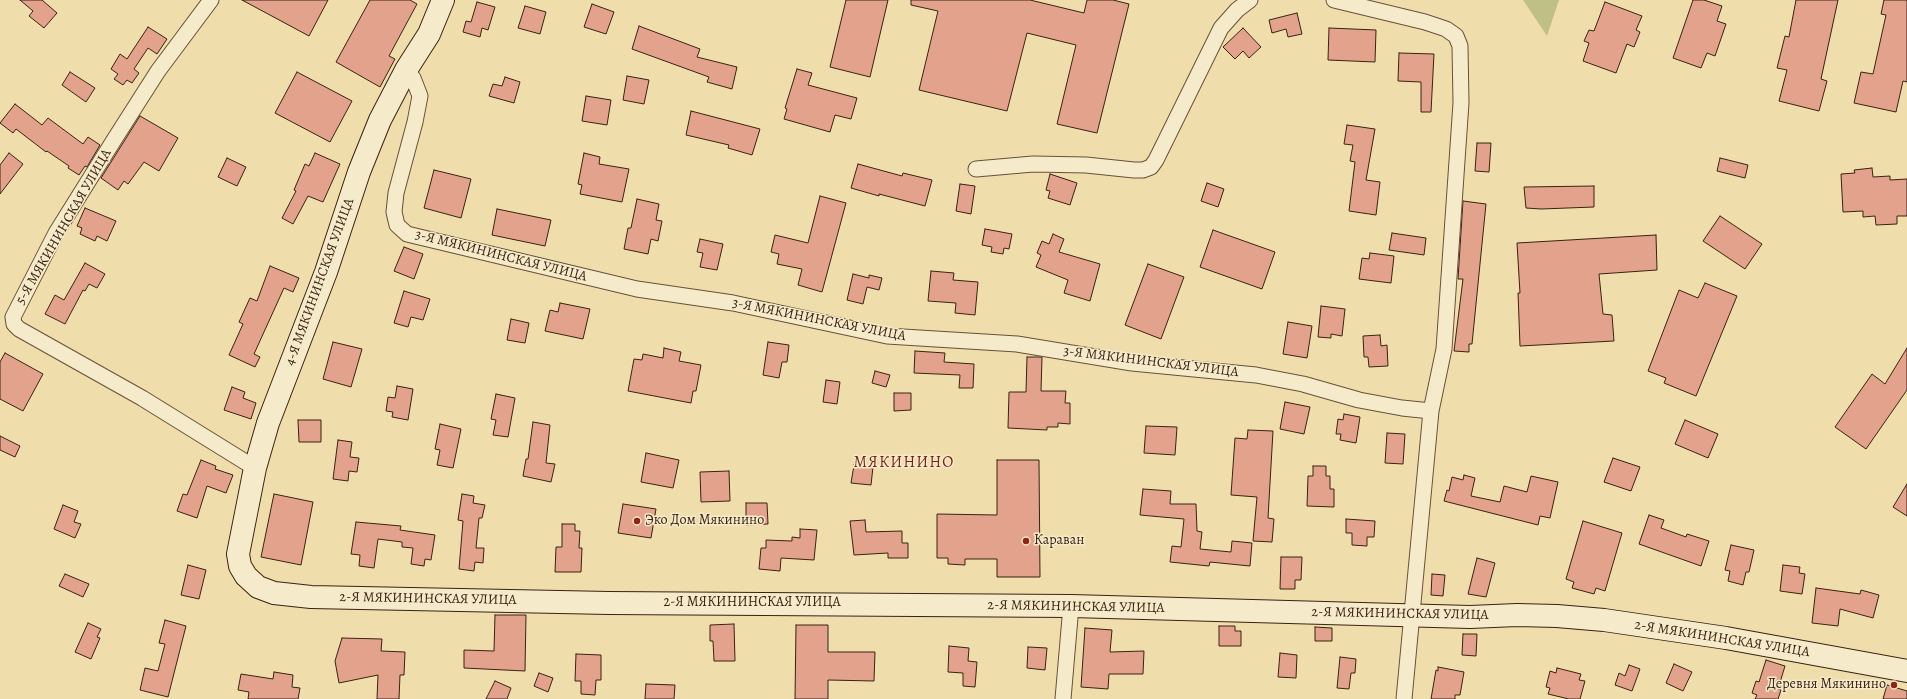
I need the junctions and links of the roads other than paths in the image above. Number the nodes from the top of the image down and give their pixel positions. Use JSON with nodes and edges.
{"nodes":[{"id":1,"x":210,"y":0,"type":"edge"},
{"id":2,"x":443,"y":0,"type":"edge"},
{"id":3,"x":1250,"y":0,"type":"edge"},
{"id":4,"x":1334,"y":0,"type":"edge"},
{"id":5,"x":406,"y":70,"type":"junction"},
{"id":6,"x":976,"y":169,"type":"dead end"},
{"id":7,"x":1431,"y":411,"type":"junction"},
{"id":8,"x":255,"y":468,"type":"junction"},
{"id":9,"x":246,"y":576,"type":"joint"},
{"id":10,"x":1070,"y":606,"type":"junction"},
{"id":11,"x":1411,"y":615,"type":"junction"},
{"id":12,"x":1907,"y":671,"type":"edge"},
{"id":13,"x":1063,"y":699,"type":"edge"},
{"id":14,"x":1404,"y":699,"type":"edge"}],
"edges":[{"from":1,"to":8,"type":"street","name":"5-Я МЯКИНИНСКАЯ УЛИЦА"},
{"from":2,"to":5,"type":"street","name":"4-Я МЯКИНИНСКАЯ УЛИЦА"},
{"from":3,"to":6,"type":"street"},
{"from":4,"to":7,"type":"street"},
{"from":5,"to":7,"type":"street","name":"3-Я МЯКИНИНСКАЯ УЛИЦА"},
{"from":5,"to":8,"type":"street","name":"4-Я МЯКИНИНСКАЯ УЛИЦА"},
{"from":7,"to":11,"type":"street"},
{"from":8,"to":9,"type":"street","name":"4-Я МЯКИНИНСКАЯ УЛИЦА"},
{"from":9,"to":10,"type":"street","name":"2-Я МЯКИНИНСКАЯ УЛИЦА"},
{"from":10,"to":11,"type":"street","name":"2-Я МЯКИНИНСКАЯ УЛИЦА"},
{"from":10,"to":13,"type":"street"},
{"from":11,"to":12,"type":"street","name":"2-Я МЯКИНИНСКАЯ УЛИЦА"},
{"from":11,"to":14,"type":"street"}]}
